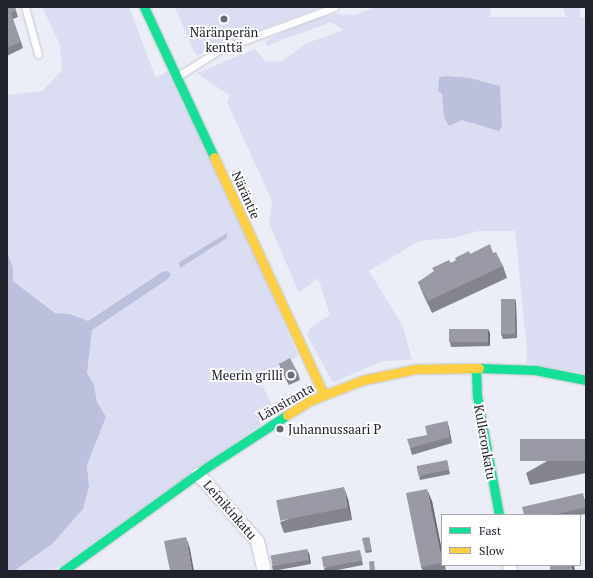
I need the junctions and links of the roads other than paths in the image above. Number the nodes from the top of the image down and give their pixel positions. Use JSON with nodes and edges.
{"nodes":[{"id":1,"x":25,"y":7,"type":"edge"},
{"id":2,"x":144,"y":7,"type":"edge"},
{"id":3,"x":334,"y":7,"type":"edge"},
{"id":4,"x":38,"y":54,"type":"dead end"},
{"id":5,"x":178,"y":76,"type":"junction"},
{"id":6,"x":476,"y":368,"type":"junction"},
{"id":7,"x":586,"y":380,"type":"edge"},
{"id":8,"x":324,"y":395,"type":"junction"},
{"id":9,"x":198,"y":474,"type":"junction"},
{"id":10,"x":499,"y":514,"type":"edge"},
{"id":11,"x":63,"y":571,"type":"edge"},
{"id":12,"x":264,"y":571,"type":"edge"}],
"edges":[{"from":1,"to":4,"type":"lane"},
{"from":2,"to":5,"type":"street","name":"Näräntie"},
{"from":3,"to":5,"type":"lane"},
{"from":5,"to":8,"type":"street","name":"Näräntie"},
{"from":6,"to":7,"type":"street","name":"Länsiranta"},
{"from":6,"to":8,"type":"street","name":"Länsiranta"},
{"from":6,"to":10,"type":"street","name":"Kulleronkatu"},
{"from":8,"to":9,"type":"street","name":"Länsiranta"},
{"from":9,"to":11,"type":"street","name":"Länsiranta"},
{"from":9,"to":12,"type":"street","name":"Leinikinkatu"}]}
